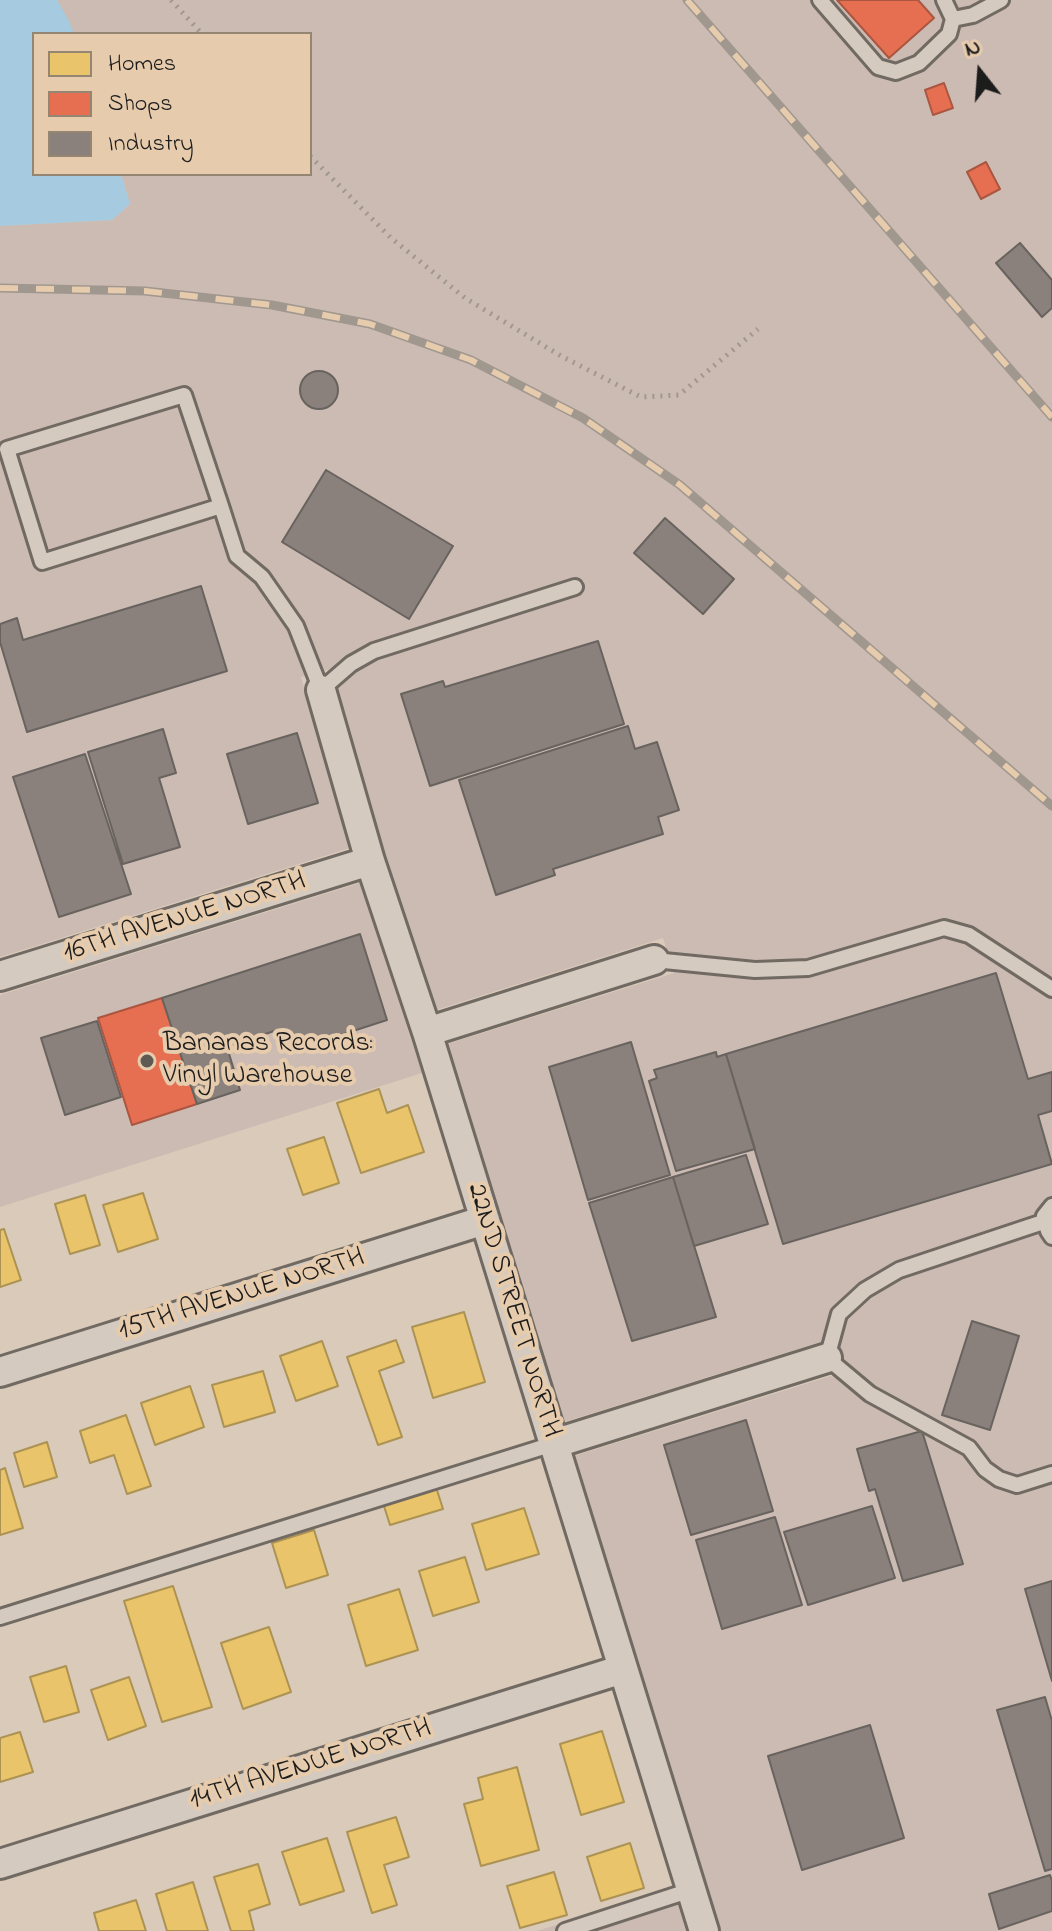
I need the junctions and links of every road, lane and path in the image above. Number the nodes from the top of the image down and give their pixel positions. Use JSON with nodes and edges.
{"nodes":[{"id":1,"x":171,"y":0,"type":"edge"},
{"id":2,"x":820,"y":0,"type":"edge"},
{"id":3,"x":944,"y":0,"type":"edge"},
{"id":4,"x":1001,"y":0,"type":"edge"},
{"id":5,"x":953,"y":19,"type":"junction"},
{"id":6,"x":200,"y":32,"type":"edge"},
{"id":7,"x":312,"y":158,"type":"edge"},
{"id":8,"x":758,"y":329,"type":"dead end"},
{"id":9,"x":221,"y":506,"type":"junction"},
{"id":10,"x":575,"y":587,"type":"dead end"},
{"id":11,"x":321,"y":690,"type":"junction"},
{"id":12,"x":370,"y":861,"type":"junction"},
{"id":13,"x":654,"y":960,"type":"joint"},
{"id":14,"x":0,"y":976,"type":"edge"},
{"id":15,"x":1052,"y":989,"type":"edge"},
{"id":16,"x":427,"y":1032,"type":"junction"},
{"id":17,"x":1052,"y":1206,"type":"edge"},
{"id":18,"x":485,"y":1220,"type":"junction"},
{"id":19,"x":1046,"y":1221,"type":"junction"},
{"id":20,"x":1052,"y":1237,"type":"edge"},
{"id":21,"x":827,"y":1358,"type":"junction"},
{"id":22,"x":0,"y":1372,"type":"edge"},
{"id":23,"x":553,"y":1444,"type":"junction"},
{"id":24,"x":1052,"y":1474,"type":"edge"},
{"id":25,"x":0,"y":1617,"type":"edge"},
{"id":26,"x":623,"y":1669,"type":"junction"},
{"id":27,"x":0,"y":1864,"type":"edge"},
{"id":28,"x":691,"y":1890,"type":"junction"},
{"id":29,"x":565,"y":1931,"type":"edge"},
{"id":30,"x":704,"y":1931,"type":"edge"}],
"edges":[{"from":1,"to":6,"type":"path"},
{"from":2,"to":5,"type":"lane"},
{"from":3,"to":5,"type":"lane"},
{"from":4,"to":5,"type":"lane"},
{"from":7,"to":8,"type":"path"},
{"from":9,"to":9,"type":"lane"},
{"from":9,"to":11,"type":"lane"},
{"from":10,"to":11,"type":"lane"},
{"from":11,"to":12,"type":"street","name":"22ND STREET NORTH"},
{"from":12,"to":14,"type":"street","name":"16TH AVENUE NORTH"},
{"from":12,"to":16,"type":"street","name":"22ND STREET NORTH"},
{"from":13,"to":15,"type":"lane"},
{"from":13,"to":16,"type":"street"},
{"from":16,"to":18,"type":"street","name":"22ND STREET NORTH"},
{"from":17,"to":19,"type":"lane"},
{"from":18,"to":22,"type":"street","name":"15TH AVENUE NORTH"},
{"from":18,"to":23,"type":"street","name":"22ND STREET NORTH"},
{"from":19,"to":20,"type":"lane"},
{"from":19,"to":21,"type":"lane"},
{"from":21,"to":23,"type":"street"},
{"from":21,"to":24,"type":"lane"},
{"from":23,"to":25,"type":"lane"},
{"from":23,"to":26,"type":"street","name":"22ND STREET NORTH"},
{"from":26,"to":27,"type":"street","name":"14TH AVENUE NORTH"},
{"from":26,"to":28,"type":"street","name":"22ND STREET NORTH"},
{"from":28,"to":29,"type":"lane"},
{"from":28,"to":30,"type":"street","name":"22ND STREET NORTH"}]}
